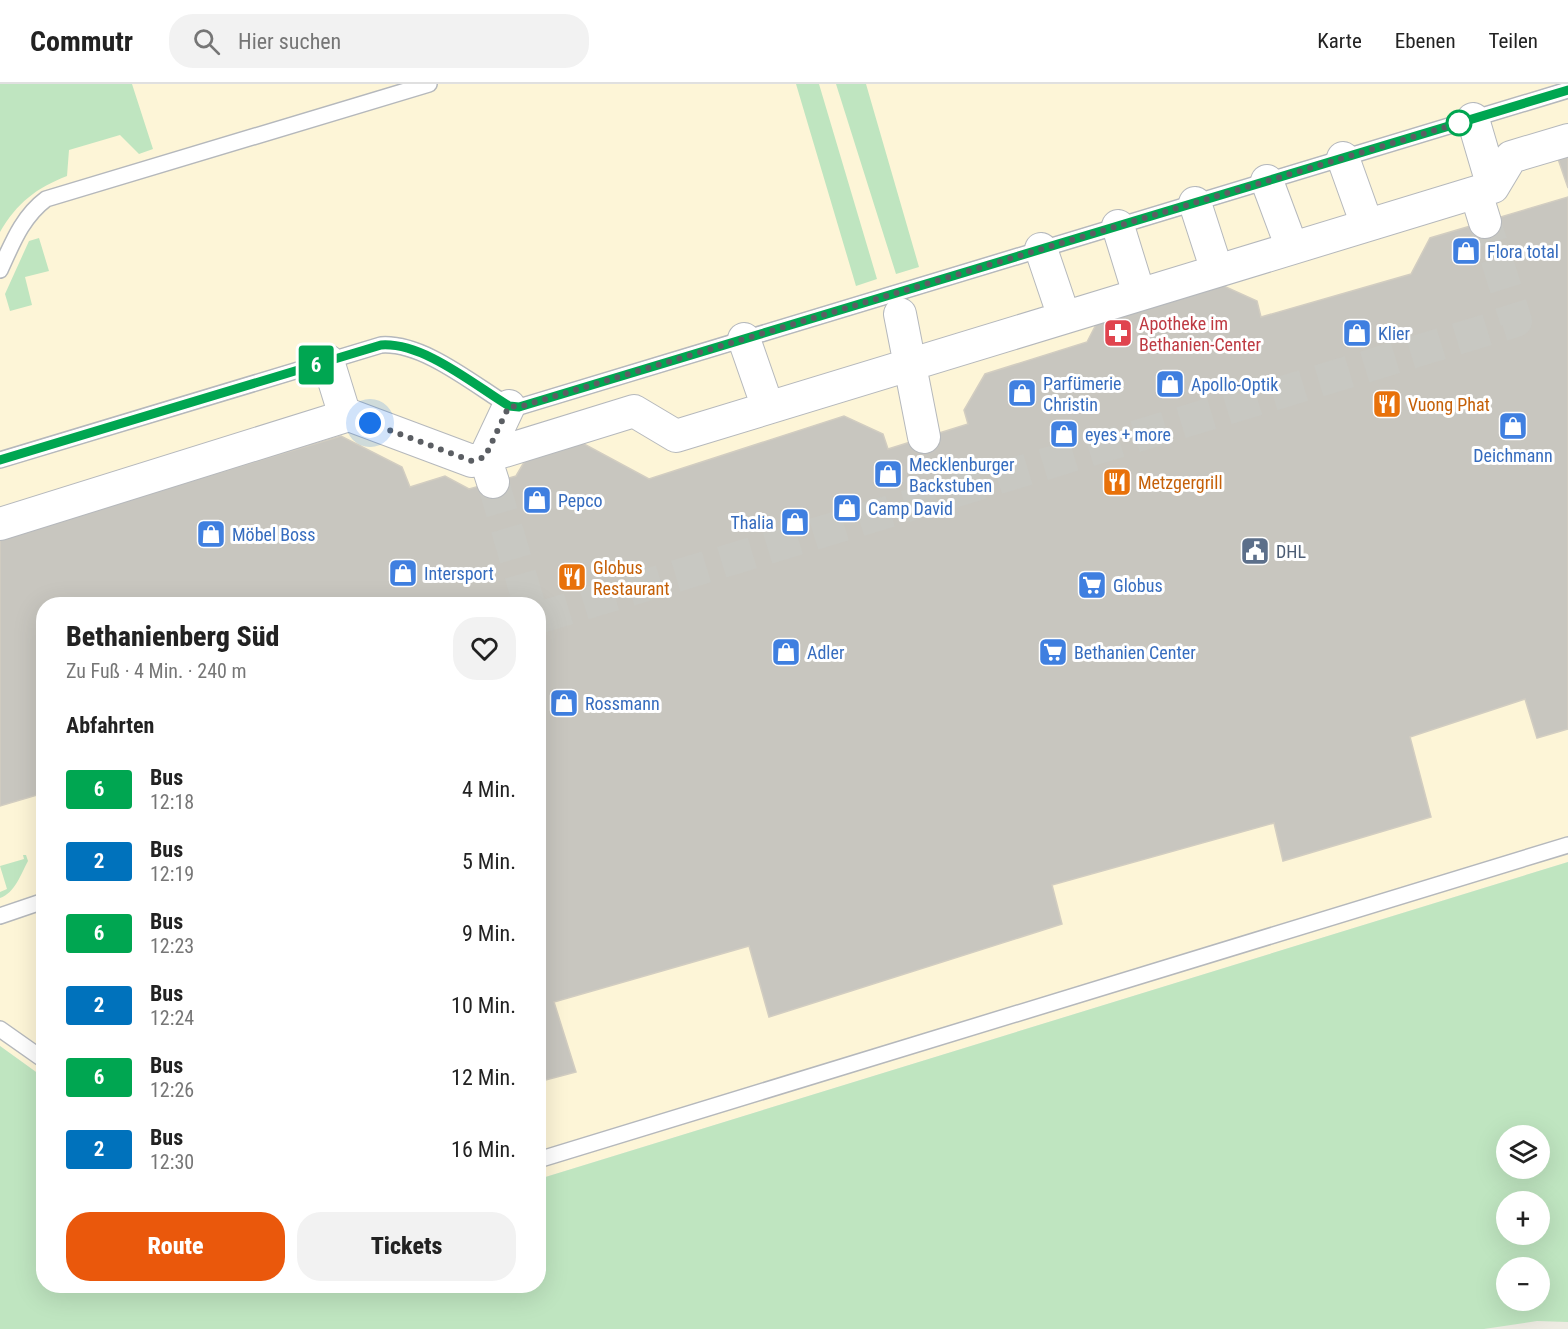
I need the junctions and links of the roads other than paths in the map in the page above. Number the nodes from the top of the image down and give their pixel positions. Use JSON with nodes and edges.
{"nodes":[{"id":1,"x":429,"y":84,"type":"edge"},
{"id":2,"x":1568,"y":90,"type":"edge"},
{"id":3,"x":1473,"y":118,"type":"junction"},
{"id":4,"x":1568,"y":140,"type":"edge"},
{"id":5,"x":1343,"y":158,"type":"junction"},
{"id":6,"x":1267,"y":181,"type":"junction"},
{"id":7,"x":1485,"y":200,"type":"junction"},
{"id":8,"x":1195,"y":203,"type":"junction"},
{"id":9,"x":1367,"y":225,"type":"junction"},
{"id":10,"x":1118,"y":226,"type":"junction"},
{"id":11,"x":1292,"y":248,"type":"junction"},
{"id":12,"x":1041,"y":249,"type":"junction"},
{"id":13,"x":0,"y":270,"type":"edge"},
{"id":14,"x":1217,"y":271,"type":"junction"},
{"id":15,"x":1139,"y":294,"type":"junction"},
{"id":16,"x":900,"y":314,"type":"dead end"},
{"id":17,"x":1065,"y":317,"type":"junction"},
{"id":18,"x":744,"y":339,"type":"junction"},
{"id":19,"x":328,"y":361,"type":"junction"},
{"id":20,"x":910,"y":365,"type":"junction"},
{"id":21,"x":509,"y":406,"type":"junction"},
{"id":22,"x":768,"y":408,"type":"junction"},
{"id":23,"x":345,"y":416,"type":"junction"},
{"id":24,"x":924,"y":437,"type":"dead end"},
{"id":25,"x":0,"y":460,"type":"edge"},
{"id":26,"x":489,"y":470,"type":"junction"},
{"id":27,"x":15,"y":524,"type":"edge"},
{"id":28,"x":1568,"y":845,"type":"edge"},
{"id":29,"x":36,"y":904,"type":"edge"},
{"id":30,"x":0,"y":916,"type":"edge"},
{"id":31,"x":0,"y":1029,"type":"edge"},
{"id":32,"x":36,"y":1054,"type":"edge"},
{"id":33,"x":546,"y":1158,"type":"edge"}],
"edges":[{"from":1,"to":13,"type":"lane"},
{"from":2,"to":3,"type":"lane"},
{"from":3,"to":5,"type":"lane"},
{"from":3,"to":7,"type":"street"},
{"from":4,"to":7,"type":"street"},
{"from":5,"to":6,"type":"lane"},
{"from":5,"to":9,"type":"street"},
{"from":6,"to":8,"type":"lane"},
{"from":6,"to":11,"type":"street"},
{"from":7,"to":9,"type":"street"},
{"from":8,"to":10,"type":"lane"},
{"from":8,"to":14,"type":"street"},
{"from":9,"to":11,"type":"street"},
{"from":10,"to":12,"type":"lane"},
{"from":10,"to":15,"type":"street"},
{"from":11,"to":14,"type":"street"},
{"from":12,"to":17,"type":"street"},
{"from":12,"to":18,"type":"lane"},
{"from":14,"to":15,"type":"street"},
{"from":15,"to":17,"type":"street"},
{"from":16,"to":20,"type":"street"},
{"from":17,"to":20,"type":"street"},
{"from":18,"to":21,"type":"lane"},
{"from":18,"to":22,"type":"street"},
{"from":19,"to":21,"type":"lane"},
{"from":19,"to":23,"type":"street"},
{"from":19,"to":25,"type":"lane"},
{"from":20,"to":22,"type":"street"},
{"from":20,"to":24,"type":"street"},
{"from":21,"to":26,"type":"street"},
{"from":22,"to":26,"type":"street"},
{"from":23,"to":26,"type":"street"},
{"from":23,"to":27,"type":"street"},
{"from":28,"to":33,"type":"lane"},
{"from":29,"to":30,"type":"lane"},
{"from":31,"to":32,"type":"lane"}]}
